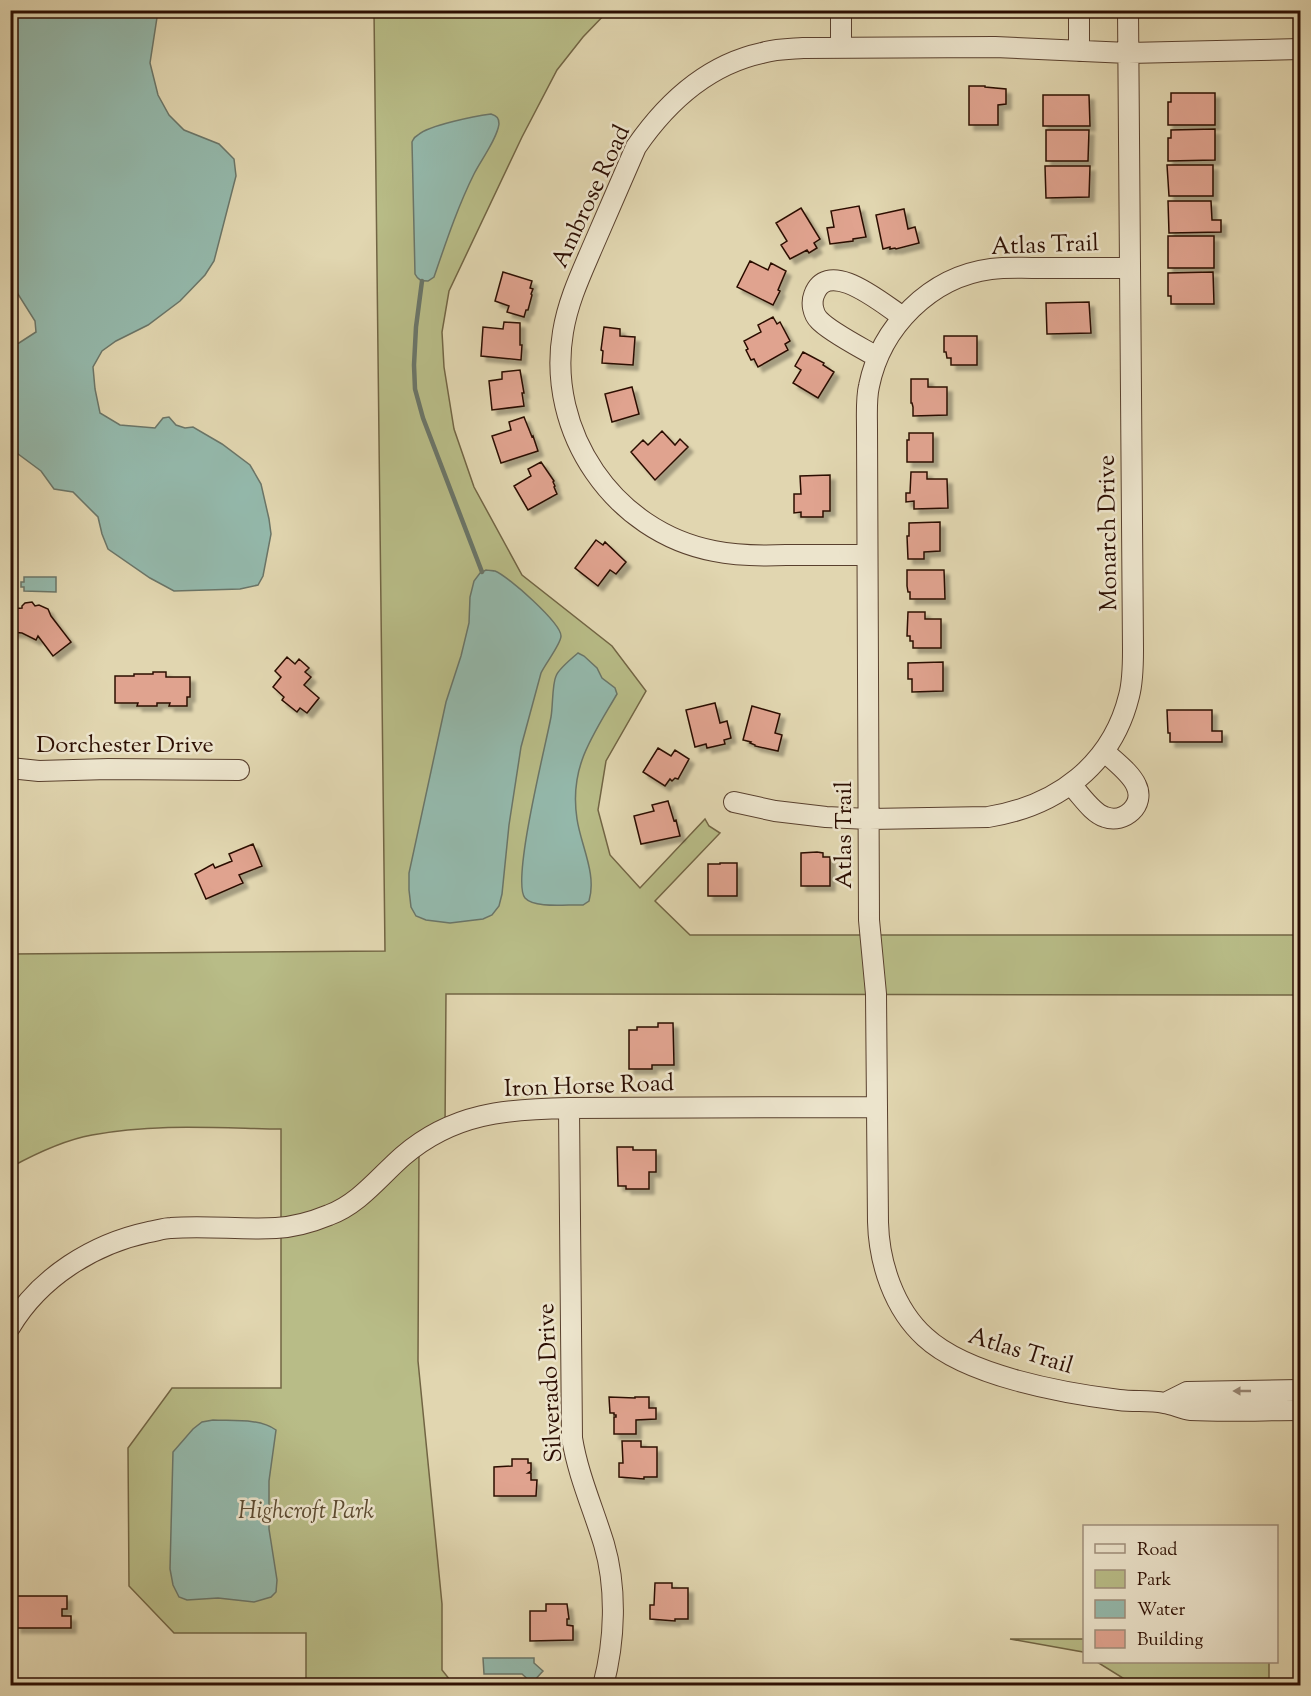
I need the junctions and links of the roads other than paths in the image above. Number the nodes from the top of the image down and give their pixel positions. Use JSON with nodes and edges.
{"nodes":[{"id":1,"x":841,"y":10,"type":"edge"},
{"id":2,"x":1079,"y":10,"type":"edge"},
{"id":3,"x":1128,"y":10,"type":"edge"},
{"id":4,"x":841,"y":48,"type":"junction"},
{"id":5,"x":1300,"y":49,"type":"edge"},
{"id":6,"x":1079,"y":51,"type":"junction"},
{"id":7,"x":1128,"y":53,"type":"junction"},
{"id":8,"x":1129,"y":268,"type":"junction"},
{"id":9,"x":903,"y":317,"type":"junction"},
{"id":10,"x":878,"y":357,"type":"junction"},
{"id":11,"x":867,"y":555,"type":"junction"},
{"id":12,"x":1104,"y":751,"type":"junction"},
{"id":13,"x":10,"y":768,"type":"edge"},
{"id":14,"x":239,"y":770,"type":"dead end"},
{"id":15,"x":1071,"y":785,"type":"junction"},
{"id":16,"x":734,"y":802,"type":"dead end"},
{"id":17,"x":869,"y":819,"type":"junction"},
{"id":18,"x":877,"y":1107,"type":"junction"},
{"id":19,"x":569,"y":1108,"type":"junction"},
{"id":20,"x":10,"y":1327,"type":"edge"},
{"id":21,"x":1300,"y":1390,"type":"edge"},
{"id":22,"x":1165,"y":1403,"type":"junction"},
{"id":23,"x":1300,"y":1410,"type":"edge"},
{"id":24,"x":603,"y":1686,"type":"edge"}],
"edges":[{"from":1,"to":4,"type":"street"},
{"from":2,"to":6,"type":"street"},
{"from":3,"to":7,"type":"street","name":"Monarch Drive"},
{"from":4,"to":6,"type":"street","name":"Ambrose Road"},
{"from":4,"to":11,"type":"street","name":"Ambrose Road"},
{"from":5,"to":7,"type":"street","name":"Ambrose Road"},
{"from":6,"to":7,"type":"street","name":"Ambrose Road"},
{"from":7,"to":8,"type":"street","name":"Monarch Drive"},
{"from":8,"to":9,"type":"street","name":"Atlas Trail"},
{"from":8,"to":12,"type":"street","name":"Monarch Drive"},
{"from":9,"to":10,"type":"street","name":"Atlas Trail"},
{"from":9,"to":10,"type":"street"},
{"from":10,"to":11,"type":"street","name":"Atlas Trail"},
{"from":11,"to":17,"type":"street","name":"Atlas Trail"},
{"from":12,"to":15,"type":"street","name":"Monarch Drive"},
{"from":12,"to":15,"type":"street"},
{"from":13,"to":14,"type":"street","name":"Dorchester Drive"},
{"from":15,"to":17,"type":"street","name":"Monarch Drive"},
{"from":16,"to":17,"type":"street","name":"Monarch Drive"},
{"from":17,"to":18,"type":"street","name":"Atlas Trail"},
{"from":18,"to":19,"type":"street","name":"Iron Horse Road"},
{"from":18,"to":22,"type":"street","name":"Atlas Trail"},
{"from":19,"to":20,"type":"street","name":"Iron Horse Road"},
{"from":19,"to":24,"type":"street","name":"Silverado Drive"},
{"from":21,"to":22,"type":"street","name":"Atlas Trail","one_way":true},
{"from":22,"to":23,"type":"street","name":"Atlas Trail"}]}
